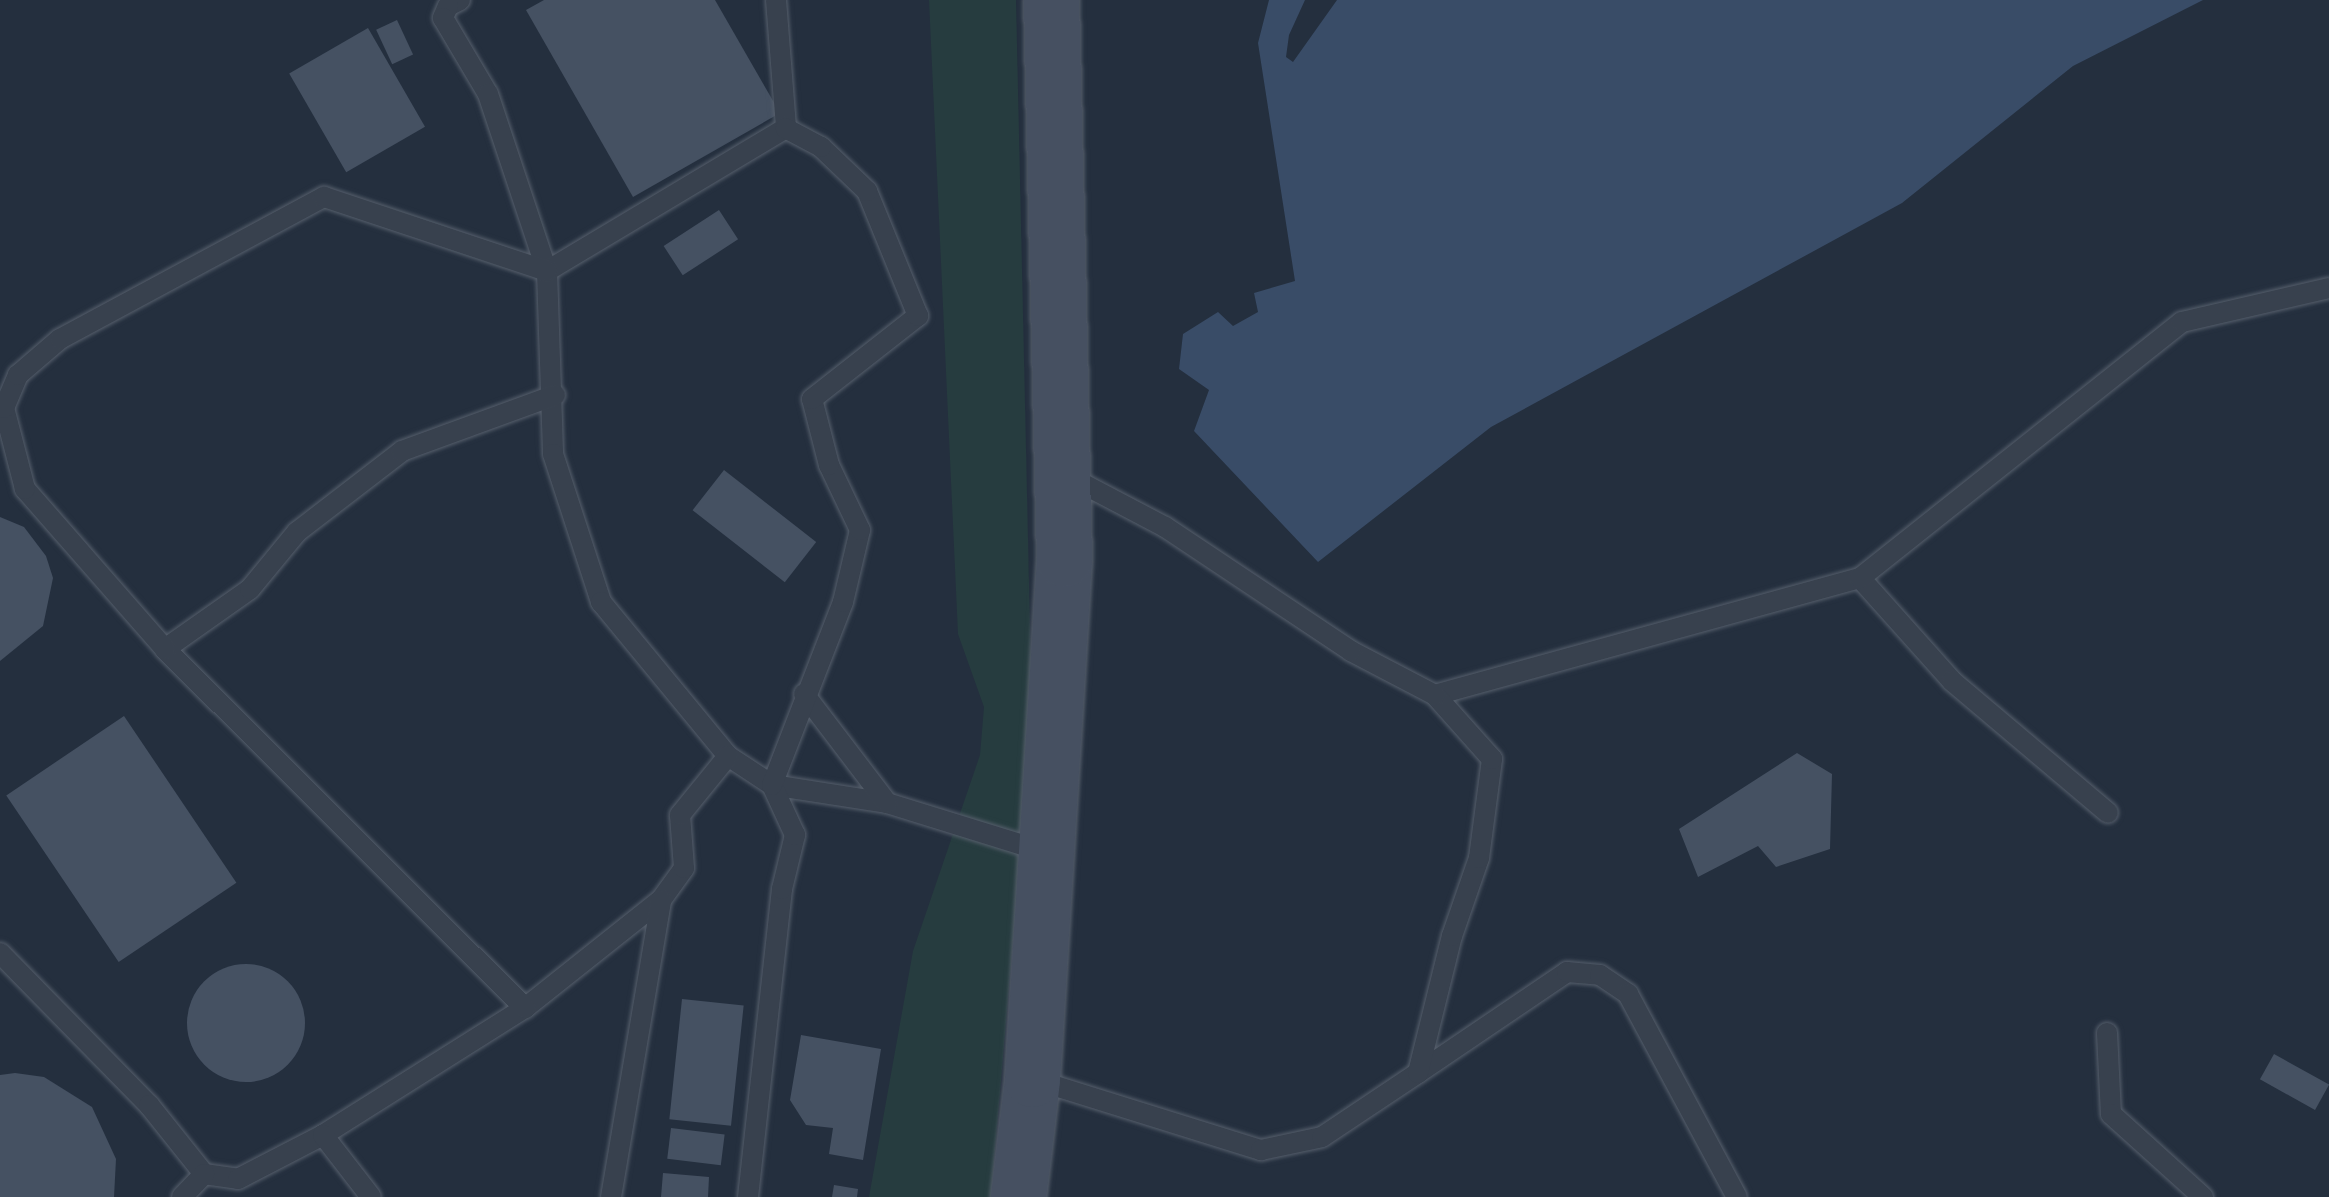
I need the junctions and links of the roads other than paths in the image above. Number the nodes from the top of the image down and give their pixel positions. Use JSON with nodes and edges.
{"nodes":[{"id":1,"x":460,"y":0,"type":"edge"},
{"id":2,"x":776,"y":0,"type":"edge"},
{"id":3,"x":1052,"y":0,"type":"edge"},
{"id":4,"x":786,"y":128,"type":"junction"},
{"id":5,"x":546,"y":271,"type":"junction"},
{"id":6,"x":2329,"y":288,"type":"edge"},
{"id":7,"x":555,"y":395,"type":"junction"},
{"id":8,"x":1062,"y":472,"type":"junction"},
{"id":9,"x":1860,"y":578,"type":"junction"},
{"id":10,"x":165,"y":649,"type":"junction"},
{"id":11,"x":804,"y":694,"type":"junction"},
{"id":12,"x":1436,"y":695,"type":"junction"},
{"id":13,"x":728,"y":756,"type":"junction"},
{"id":14,"x":772,"y":784,"type":"junction"},
{"id":15,"x":887,"y":803,"type":"junction"},
{"id":16,"x":2108,"y":812,"type":"dead end"},
{"id":17,"x":1044,"y":852,"type":"junction"},
{"id":18,"x":661,"y":900,"type":"junction"},
{"id":19,"x":0,"y":952,"type":"edge"},
{"id":20,"x":525,"y":1008,"type":"junction"},
{"id":21,"x":2107,"y":1033,"type":"dead end"},
{"id":22,"x":1418,"y":1073,"type":"junction"},
{"id":23,"x":1032,"y":1079,"type":"junction"},
{"id":24,"x":323,"y":1135,"type":"junction"},
{"id":25,"x":204,"y":1174,"type":"junction"},
{"id":26,"x":182,"y":1197,"type":"edge"},
{"id":27,"x":371,"y":1197,"type":"edge"},
{"id":28,"x":611,"y":1197,"type":"edge"},
{"id":29,"x":748,"y":1197,"type":"edge"},
{"id":30,"x":1018,"y":1197,"type":"edge"},
{"id":31,"x":1737,"y":1197,"type":"edge"},
{"id":32,"x":2203,"y":1197,"type":"edge"}],
"edges":[{"from":1,"to":5,"type":"lane"},
{"from":2,"to":4,"type":"lane"},
{"from":3,"to":8,"type":"main road"},
{"from":4,"to":5,"type":"lane"},
{"from":4,"to":11,"type":"lane"},
{"from":5,"to":7,"type":"lane"},
{"from":5,"to":10,"type":"lane"},
{"from":6,"to":9,"type":"lane"},
{"from":7,"to":10,"type":"lane"},
{"from":7,"to":13,"type":"lane"},
{"from":8,"to":12,"type":"lane"},
{"from":8,"to":17,"type":"main road"},
{"from":9,"to":12,"type":"lane"},
{"from":9,"to":16,"type":"lane"},
{"from":10,"to":20,"type":"lane"},
{"from":11,"to":14,"type":"lane"},
{"from":11,"to":15,"type":"lane"},
{"from":12,"to":22,"type":"lane"},
{"from":13,"to":14,"type":"lane"},
{"from":13,"to":18,"type":"lane"},
{"from":14,"to":15,"type":"lane"},
{"from":14,"to":29,"type":"lane"},
{"from":15,"to":17,"type":"lane"},
{"from":17,"to":23,"type":"main road"},
{"from":18,"to":20,"type":"lane"},
{"from":18,"to":28,"type":"lane"},
{"from":19,"to":25,"type":"lane"},
{"from":20,"to":24,"type":"lane"},
{"from":21,"to":32,"type":"lane"},
{"from":22,"to":23,"type":"lane"},
{"from":22,"to":31,"type":"lane"},
{"from":23,"to":30,"type":"main road"},
{"from":24,"to":25,"type":"lane"},
{"from":24,"to":27,"type":"lane"},
{"from":25,"to":26,"type":"lane"}]}
